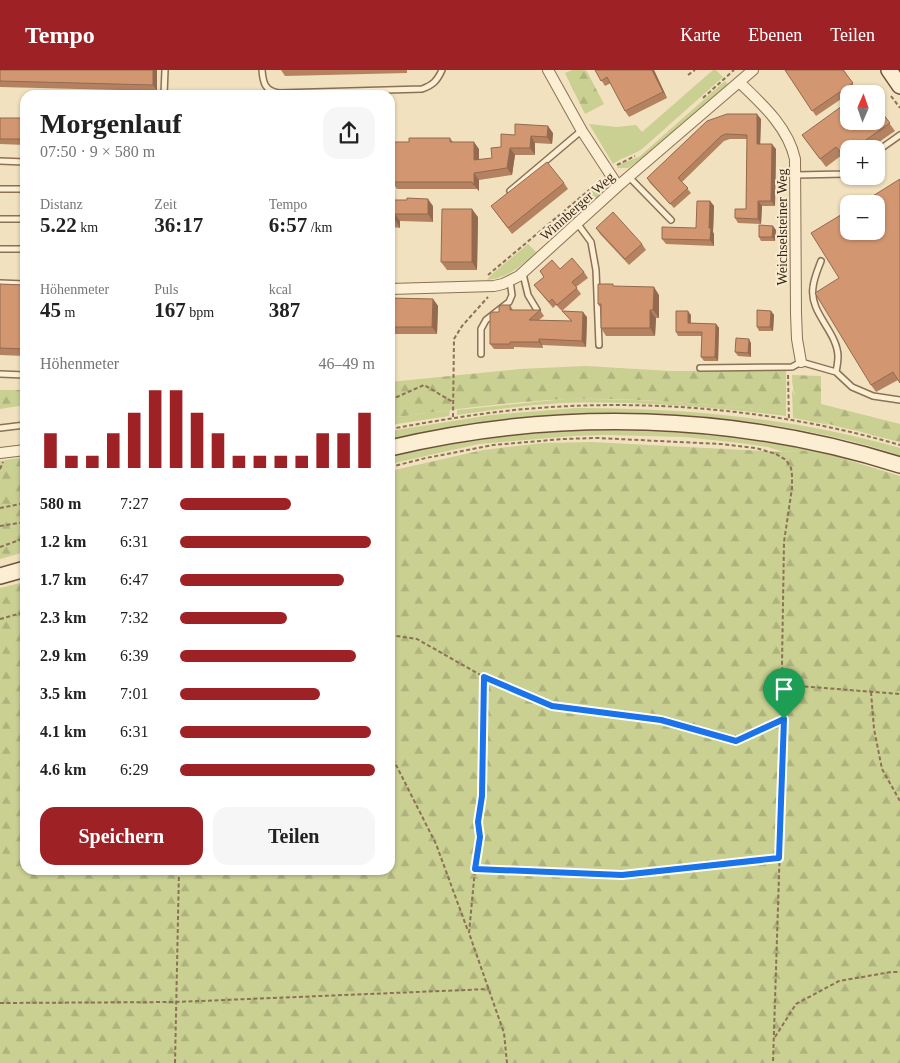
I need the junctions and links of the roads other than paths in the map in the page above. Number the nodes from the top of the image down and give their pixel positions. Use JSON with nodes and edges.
{"nodes":[{"id":1,"x":165,"y":70,"type":"edge"},
{"id":2,"x":262,"y":70,"type":"edge"},
{"id":3,"x":442,"y":70,"type":"edge"},
{"id":4,"x":753,"y":70,"type":"edge"},
{"id":5,"x":889,"y":70,"type":"edge"},
{"id":6,"x":550,"y":71,"type":"edge"},
{"id":7,"x":739,"y":82,"type":"junction"},
{"id":8,"x":900,"y":86,"type":"edge"},
{"id":9,"x":164,"y":90,"type":"edge"},
{"id":10,"x":269,"y":90,"type":"edge"},
{"id":11,"x":386,"y":90,"type":"edge"},
{"id":12,"x":582,"y":131,"type":"junction"},
{"id":13,"x":900,"y":135,"type":"edge"},
{"id":14,"x":885,"y":146,"type":"edge"},
{"id":15,"x":0,"y":162,"type":"edge"},
{"id":16,"x":20,"y":162,"type":"edge"},
{"id":17,"x":840,"y":174,"type":"edge"},
{"id":18,"x":796,"y":175,"type":"junction"},
{"id":19,"x":629,"y":177,"type":"junction"},
{"id":20,"x":618,"y":186,"type":"junction"},
{"id":21,"x":0,"y":189,"type":"edge"},
{"id":22,"x":20,"y":189,"type":"edge"},
{"id":23,"x":510,"y":191,"type":"edge"},
{"id":24,"x":0,"y":218,"type":"edge"},
{"id":25,"x":20,"y":219,"type":"edge"},
{"id":26,"x":671,"y":220,"type":"dead end"},
{"id":27,"x":577,"y":223,"type":"junction"},
{"id":28,"x":0,"y":249,"type":"edge"},
{"id":29,"x":20,"y":249,"type":"edge"},
{"id":30,"x":821,"y":260,"type":"edge"},
{"id":31,"x":522,"y":273,"type":"junction"},
{"id":32,"x":510,"y":281,"type":"junction"},
{"id":33,"x":0,"y":283,"type":"edge"},
{"id":34,"x":20,"y":284,"type":"edge"},
{"id":35,"x":395,"y":289,"type":"edge"},
{"id":36,"x":537,"y":310,"type":"edge"},
{"id":37,"x":599,"y":345,"type":"dead end"},
{"id":38,"x":481,"y":354,"type":"dead end"},
{"id":39,"x":801,"y":362,"type":"junction"},
{"id":40,"x":700,"y":368,"type":"dead end"},
{"id":41,"x":836,"y":372,"type":"junction"},
{"id":42,"x":0,"y":374,"type":"edge"},
{"id":43,"x":20,"y":375,"type":"edge"},
{"id":44,"x":900,"y":400,"type":"edge"},
{"id":45,"x":20,"y":425,"type":"edge"},
{"id":46,"x":0,"y":428,"type":"edge"},
{"id":47,"x":395,"y":447,"type":"edge"},
{"id":48,"x":20,"y":451,"type":"edge"},
{"id":49,"x":0,"y":453,"type":"edge"},
{"id":50,"x":900,"y":465,"type":"edge"},
{"id":51,"x":20,"y":570,"type":"edge"},
{"id":52,"x":0,"y":576,"type":"edge"}],
"edges":[{"from":1,"to":9,"type":"lane"},
{"from":2,"to":10,"type":"lane"},
{"from":3,"to":11,"type":"lane"},
{"from":4,"to":7,"type":"street","name":"Winnberger Weg"},
{"from":5,"to":8,"type":"main road"},
{"from":6,"to":12,"type":"street"},
{"from":7,"to":18,"type":"street","name":"Weichselsteiner Weg"},
{"from":7,"to":19,"type":"street","name":"Winnberger Weg"},
{"from":12,"to":20,"type":"street"},
{"from":12,"to":23,"type":"lane"},
{"from":13,"to":14,"type":"lane"},
{"from":15,"to":16,"type":"lane"},
{"from":17,"to":18,"type":"lane"},
{"from":18,"to":39,"type":"street","name":"Weichselsteiner Weg"},
{"from":19,"to":20,"type":"street","name":"Winnberger Weg"},
{"from":19,"to":26,"type":"lane"},
{"from":20,"to":27,"type":"street","name":"Winnberger Weg"},
{"from":21,"to":22,"type":"lane"},
{"from":24,"to":25,"type":"lane"},
{"from":27,"to":31,"type":"street","name":"Winnberger Weg"},
{"from":27,"to":37,"type":"lane"},
{"from":28,"to":29,"type":"lane"},
{"from":30,"to":41,"type":"lane"},
{"from":31,"to":32,"type":"street","name":"Winnberger Weg"},
{"from":31,"to":36,"type":"lane"},
{"from":32,"to":35,"type":"street","name":"Winnberger Weg"},
{"from":32,"to":38,"type":"lane"},
{"from":33,"to":34,"type":"lane"},
{"from":39,"to":40,"type":"lane"},
{"from":39,"to":41,"type":"lane"},
{"from":41,"to":44,"type":"lane"},
{"from":42,"to":43,"type":"lane"},
{"from":45,"to":46,"type":"lane"},
{"from":47,"to":50,"type":"main road"},
{"from":48,"to":49,"type":"street"},
{"from":51,"to":52,"type":"main road"}]}
